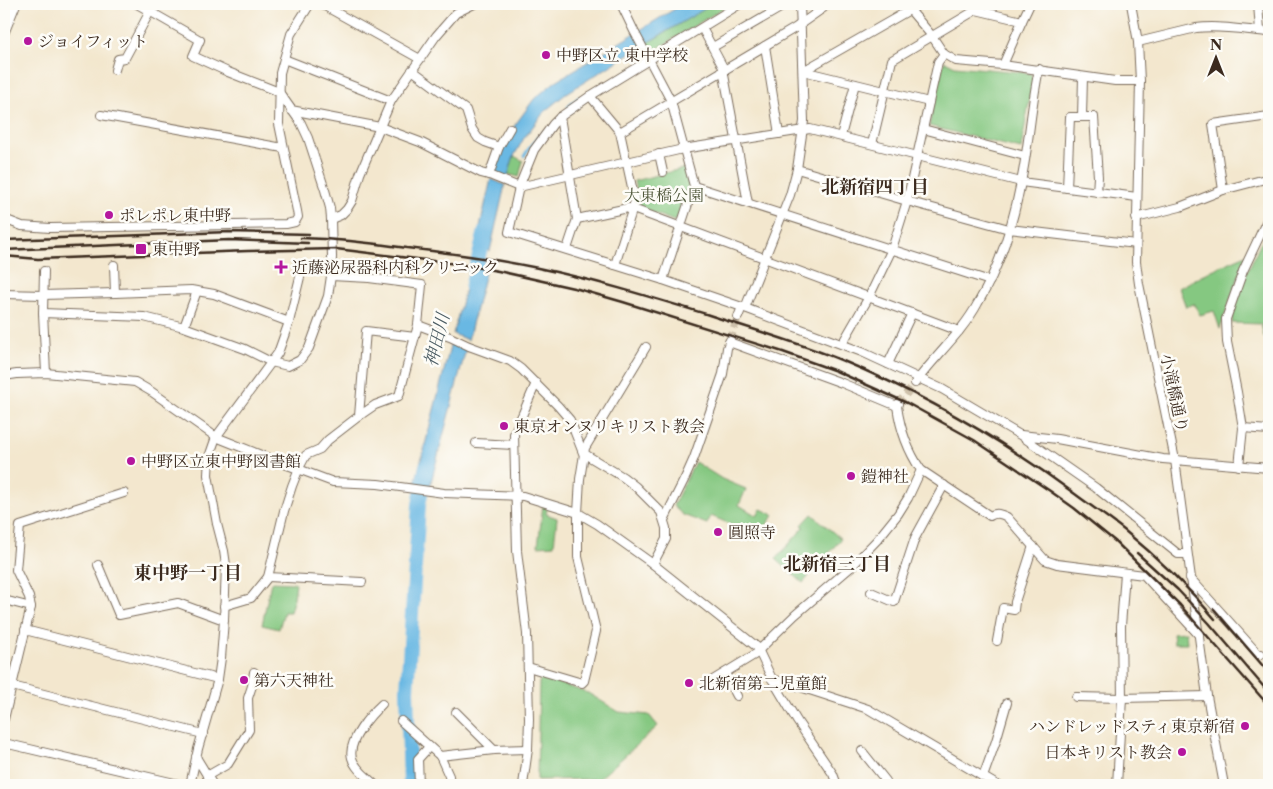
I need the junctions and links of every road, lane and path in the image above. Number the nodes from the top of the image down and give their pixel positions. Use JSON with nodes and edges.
{"nodes":[{"id":1,"x":16,"y":4,"type":"edge"},
{"id":2,"x":137,"y":4,"type":"edge"},
{"id":3,"x":154,"y":4,"type":"edge"},
{"id":4,"x":310,"y":4,"type":"edge"},
{"id":5,"x":321,"y":4,"type":"edge"},
{"id":6,"x":474,"y":4,"type":"edge"},
{"id":7,"x":621,"y":4,"type":"edge"},
{"id":8,"x":740,"y":4,"type":"edge"},
{"id":9,"x":787,"y":4,"type":"edge"},
{"id":10,"x":800,"y":4,"type":"edge"},
{"id":11,"x":829,"y":4,"type":"edge"},
{"id":12,"x":920,"y":4,"type":"edge"},
{"id":13,"x":1030,"y":4,"type":"edge"},
{"id":14,"x":1131,"y":4,"type":"edge"},
{"id":15,"x":1258,"y":4,"type":"edge"},
{"id":16,"x":907,"y":7,"type":"edge"},
{"id":17,"x":975,"y":7,"type":"edge"},
{"id":18,"x":150,"y":11,"type":"junction"},
{"id":19,"x":1022,"y":21,"type":"junction"},
{"id":20,"x":801,"y":24,"type":"junction"},
{"id":21,"x":702,"y":28,"type":"junction"},
{"id":22,"x":1260,"y":31,"type":"junction"},
{"id":23,"x":4,"y":32,"type":"edge"},
{"id":24,"x":1269,"y":32,"type":"edge"},
{"id":25,"x":932,"y":36,"type":"junction"},
{"id":26,"x":1138,"y":42,"type":"junction"},
{"id":27,"x":765,"y":46,"type":"junction"},
{"id":28,"x":713,"y":47,"type":"junction"},
{"id":29,"x":944,"y":54,"type":"junction"},
{"id":30,"x":420,"y":58,"type":"junction"},
{"id":31,"x":284,"y":59,"type":"junction"},
{"id":32,"x":649,"y":60,"type":"junction"},
{"id":33,"x":1003,"y":65,"type":"junction"},
{"id":34,"x":724,"y":69,"type":"junction"},
{"id":35,"x":115,"y":70,"type":"dead end"},
{"id":36,"x":412,"y":70,"type":"junction"},
{"id":37,"x":1039,"y":70,"type":"junction"},
{"id":38,"x":803,"y":71,"type":"junction"},
{"id":39,"x":1083,"y":77,"type":"junction"},
{"id":40,"x":1140,"y":81,"type":"junction"},
{"id":41,"x":856,"y":84,"type":"junction"},
{"id":42,"x":884,"y":91,"type":"junction"},
{"id":43,"x":279,"y":92,"type":"junction"},
{"id":44,"x":590,"y":96,"type":"junction"},
{"id":45,"x":391,"y":101,"type":"junction"},
{"id":46,"x":671,"y":101,"type":"junction"},
{"id":47,"x":929,"y":102,"type":"junction"},
{"id":48,"x":291,"y":110,"type":"junction"},
{"id":49,"x":101,"y":115,"type":"dead end"},
{"id":50,"x":1269,"y":116,"type":"edge"},
{"id":51,"x":1082,"y":117,"type":"junction"},
{"id":52,"x":560,"y":118,"type":"junction"},
{"id":53,"x":380,"y":127,"type":"junction"},
{"id":54,"x":510,"y":128,"type":"dead end"},
{"id":55,"x":923,"y":129,"type":"junction"},
{"id":56,"x":803,"y":130,"type":"junction"},
{"id":57,"x":620,"y":132,"type":"junction"},
{"id":58,"x":779,"y":134,"type":"junction"},
{"id":59,"x":841,"y":136,"type":"junction"},
{"id":60,"x":736,"y":140,"type":"junction"},
{"id":61,"x":872,"y":144,"type":"junction"},
{"id":62,"x":499,"y":147,"type":"junction"},
{"id":63,"x":283,"y":148,"type":"junction"},
{"id":64,"x":683,"y":149,"type":"junction"},
{"id":65,"x":659,"y":154,"type":"junction"},
{"id":66,"x":917,"y":155,"type":"junction"},
{"id":67,"x":1025,"y":156,"type":"junction"},
{"id":68,"x":626,"y":162,"type":"junction"},
{"id":69,"x":797,"y":169,"type":"junction"},
{"id":70,"x":663,"y":172,"type":"dead end"},
{"id":71,"x":490,"y":175,"type":"junction"},
{"id":72,"x":570,"y":175,"type":"junction"},
{"id":73,"x":1269,"y":178,"type":"edge"},
{"id":74,"x":1021,"y":182,"type":"junction"},
{"id":75,"x":694,"y":186,"type":"junction"},
{"id":76,"x":519,"y":187,"type":"junction"},
{"id":77,"x":1067,"y":188,"type":"junction"},
{"id":78,"x":1223,"y":190,"type":"junction"},
{"id":79,"x":1096,"y":192,"type":"junction"},
{"id":80,"x":1137,"y":197,"type":"junction"},
{"id":81,"x":906,"y":201,"type":"junction"},
{"id":82,"x":748,"y":203,"type":"junction"},
{"id":83,"x":633,"y":209,"type":"junction"},
{"id":84,"x":783,"y":214,"type":"junction"},
{"id":85,"x":1269,"y":216,"type":"edge"},
{"id":86,"x":1136,"y":218,"type":"junction"},
{"id":87,"x":4,"y":219,"type":"edge"},
{"id":88,"x":331,"y":219,"type":"junction"},
{"id":89,"x":577,"y":219,"type":"junction"},
{"id":90,"x":680,"y":227,"type":"junction"},
{"id":91,"x":1009,"y":229,"type":"junction"},
{"id":92,"x":1136,"y":244,"type":"junction"},
{"id":93,"x":567,"y":250,"type":"junction"},
{"id":94,"x":892,"y":250,"type":"junction"},
{"id":95,"x":765,"y":258,"type":"junction"},
{"id":96,"x":114,"y":265,"type":"dead end"},
{"id":97,"x":615,"y":265,"type":"junction"},
{"id":98,"x":44,"y":271,"type":"dead end"},
{"id":99,"x":331,"y":276,"type":"junction"},
{"id":100,"x":300,"y":277,"type":"dead end"},
{"id":101,"x":663,"y":280,"type":"junction"},
{"id":102,"x":990,"y":281,"type":"junction"},
{"id":103,"x":196,"y":291,"type":"junction"},
{"id":104,"x":115,"y":293,"type":"junction"},
{"id":105,"x":4,"y":294,"type":"edge"},
{"id":106,"x":43,"y":295,"type":"junction"},
{"id":107,"x":869,"y":297,"type":"junction"},
{"id":108,"x":743,"y":308,"type":"junction"},
{"id":109,"x":43,"y":313,"type":"junction"},
{"id":110,"x":912,"y":313,"type":"junction"},
{"id":111,"x":738,"y":317,"type":"tunnel mouth"},
{"id":112,"x":289,"y":322,"type":"junction"},
{"id":113,"x":418,"y":325,"type":"junction"},
{"id":114,"x":184,"y":327,"type":"junction"},
{"id":115,"x":958,"y":331,"type":"junction"},
{"id":116,"x":415,"y":337,"type":"junction"},
{"id":117,"x":842,"y":344,"type":"junction"},
{"id":118,"x":646,"y":347,"type":"dead end"},
{"id":119,"x":271,"y":362,"type":"junction"},
{"id":120,"x":888,"y":364,"type":"junction"},
{"id":121,"x":46,"y":373,"type":"junction"},
{"id":122,"x":4,"y":376,"type":"edge"},
{"id":123,"x":916,"y":381,"type":"junction"},
{"id":124,"x":536,"y":383,"type":"junction"},
{"id":125,"x":359,"y":416,"type":"junction"},
{"id":126,"x":1242,"y":428,"type":"junction"},
{"id":127,"x":1269,"y":430,"type":"edge"},
{"id":128,"x":1020,"y":435,"type":"junction"},
{"id":129,"x":216,"y":437,"type":"junction"},
{"id":130,"x":476,"y":443,"type":"dead end"},
{"id":131,"x":514,"y":446,"type":"junction"},
{"id":132,"x":583,"y":453,"type":"junction"},
{"id":133,"x":1175,"y":460,"type":"junction"},
{"id":134,"x":1240,"y":466,"type":"junction"},
{"id":135,"x":299,"y":468,"type":"junction"},
{"id":136,"x":1269,"y":468,"type":"edge"},
{"id":137,"x":921,"y":470,"type":"junction"},
{"id":138,"x":944,"y":485,"type":"junction"},
{"id":139,"x":124,"y":493,"type":"dead end"},
{"id":140,"x":515,"y":495,"type":"junction"},
{"id":141,"x":578,"y":513,"type":"junction"},
{"id":142,"x":664,"y":520,"type":"junction"},
{"id":143,"x":1034,"y":546,"type":"junction"},
{"id":144,"x":1187,"y":554,"type":"junction"},
{"id":145,"x":653,"y":564,"type":"junction"},
{"id":146,"x":98,"y":565,"type":"dead end"},
{"id":147,"x":1125,"y":573,"type":"junction"},
{"id":148,"x":268,"y":578,"type":"junction"},
{"id":149,"x":1190,"y":578,"type":"junction"},
{"id":150,"x":362,"y":582,"type":"dead end"},
{"id":151,"x":871,"y":592,"type":"dead end"},
{"id":152,"x":4,"y":600,"type":"edge"},
{"id":153,"x":224,"y":606,"type":"junction"},
{"id":154,"x":31,"y":607,"type":"junction"},
{"id":155,"x":224,"y":620,"type":"junction"},
{"id":156,"x":26,"y":630,"type":"junction"},
{"id":157,"x":1199,"y":635,"type":"junction"},
{"id":158,"x":997,"y":641,"type":"dead end"},
{"id":159,"x":759,"y":651,"type":"junction"},
{"id":160,"x":1261,"y":654,"type":"dead end"},
{"id":161,"x":528,"y":667,"type":"junction"},
{"id":162,"x":254,"y":672,"type":"dead end"},
{"id":163,"x":725,"y":673,"type":"junction"},
{"id":164,"x":218,"y":679,"type":"junction"},
{"id":165,"x":772,"y":679,"type":"junction"},
{"id":166,"x":713,"y":680,"type":"dead end"},
{"id":167,"x":12,"y":686,"type":"junction"},
{"id":168,"x":736,"y":690,"type":"dead end"},
{"id":169,"x":1207,"y":696,"type":"junction"},
{"id":170,"x":1076,"y":697,"type":"dead end"},
{"id":171,"x":1122,"y":698,"type":"junction"},
{"id":172,"x":1007,"y":703,"type":"dead end"},
{"id":173,"x":382,"y":704,"type":"dead end"},
{"id":174,"x":456,"y":712,"type":"dead end"},
{"id":175,"x":4,"y":719,"type":"edge"},
{"id":176,"x":401,"y":721,"type":"dead end"},
{"id":177,"x":203,"y":734,"type":"junction"},
{"id":178,"x":4,"y":743,"type":"edge"},
{"id":179,"x":429,"y":747,"type":"junction"},
{"id":180,"x":528,"y":749,"type":"junction"},
{"id":181,"x":494,"y":750,"type":"junction"},
{"id":182,"x":862,"y":751,"type":"dead end"},
{"id":183,"x":440,"y":756,"type":"junction"},
{"id":184,"x":196,"y":757,"type":"junction"},
{"id":185,"x":207,"y":776,"type":"junction"},
{"id":186,"x":983,"y":777,"type":"junction"},
{"id":187,"x":182,"y":785,"type":"edge"},
{"id":188,"x":190,"y":785,"type":"edge"},
{"id":189,"x":213,"y":785,"type":"edge"},
{"id":190,"x":375,"y":785,"type":"edge"},
{"id":191,"x":419,"y":785,"type":"edge"},
{"id":192,"x":450,"y":785,"type":"edge"},
{"id":193,"x":523,"y":785,"type":"edge"},
{"id":194,"x":837,"y":785,"type":"edge"},
{"id":195,"x":880,"y":785,"type":"edge"},
{"id":196,"x":998,"y":785,"type":"edge"},
{"id":197,"x":1118,"y":785,"type":"edge"},
{"id":198,"x":1224,"y":785,"type":"edge"}],
"edges":[{"from":1,"to":23,"type":"main road"},
{"from":2,"to":18,"type":"street"},
{"from":3,"to":18,"type":"street"},
{"from":4,"to":31,"type":"street"},
{"from":5,"to":30,"type":"street"},
{"from":6,"to":30,"type":"street"},
{"from":7,"to":32,"type":"street"},
{"from":8,"to":21,"type":"street"},
{"from":9,"to":28,"type":"street"},
{"from":10,"to":20,"type":"street"},
{"from":11,"to":20,"type":"street"},
{"from":12,"to":16,"type":"street"},
{"from":13,"to":19,"type":"street"},
{"from":14,"to":26,"type":"street","name":"小滝橋通り"},
{"from":15,"to":22,"type":"street"},
{"from":16,"to":25,"type":"street"},
{"from":16,"to":38,"type":"street"},
{"from":17,"to":19,"type":"street"},
{"from":17,"to":25,"type":"street"},
{"from":18,"to":35,"type":"street"},
{"from":18,"to":43,"type":"street"},
{"from":19,"to":33,"type":"street"},
{"from":20,"to":27,"type":"street"},
{"from":20,"to":38,"type":"street"},
{"from":21,"to":28,"type":"street"},
{"from":21,"to":32,"type":"street"},
{"from":22,"to":24,"type":"street"},
{"from":22,"to":26,"type":"street"},
{"from":25,"to":29,"type":"street"},
{"from":25,"to":42,"type":"street"},
{"from":26,"to":40,"type":"street","name":"小滝橋通り"},
{"from":27,"to":34,"type":"street"},
{"from":27,"to":58,"type":"street"},
{"from":28,"to":34,"type":"street"},
{"from":29,"to":33,"type":"street"},
{"from":29,"to":47,"type":"street"},
{"from":30,"to":36,"type":"street"},
{"from":31,"to":43,"type":"street"},
{"from":31,"to":45,"type":"street"},
{"from":32,"to":44,"type":"street"},
{"from":32,"to":46,"type":"street"},
{"from":33,"to":37,"type":"street"},
{"from":34,"to":46,"type":"street"},
{"from":34,"to":60,"type":"street"},
{"from":36,"to":45,"type":"street"},
{"from":36,"to":62,"type":"street"},
{"from":37,"to":39,"type":"street"},
{"from":37,"to":67,"type":"street"},
{"from":38,"to":41,"type":"street"},
{"from":38,"to":56,"type":"street"},
{"from":39,"to":40,"type":"street"},
{"from":39,"to":51,"type":"street"},
{"from":40,"to":80,"type":"street","name":"小滝橋通り"},
{"from":41,"to":42,"type":"street"},
{"from":41,"to":59,"type":"street"},
{"from":42,"to":47,"type":"street"},
{"from":42,"to":61,"type":"street"},
{"from":43,"to":48,"type":"street"},
{"from":43,"to":63,"type":"street"},
{"from":44,"to":52,"type":"street"},
{"from":44,"to":57,"type":"street"},
{"from":45,"to":53,"type":"street"},
{"from":46,"to":57,"type":"street"},
{"from":46,"to":64,"type":"street"},
{"from":47,"to":55,"type":"street"},
{"from":48,"to":53,"type":"street"},
{"from":48,"to":88,"type":"street"},
{"from":49,"to":63,"type":"street"},
{"from":50,"to":78,"type":"street"},
{"from":51,"to":77,"type":"street"},
{"from":51,"to":79,"type":"street"},
{"from":52,"to":72,"type":"street"},
{"from":52,"to":76,"type":"street"},
{"from":53,"to":71,"type":"street"},
{"from":53,"to":88,"type":"street"},
{"from":54,"to":62,"type":"street"},
{"from":55,"to":66,"type":"street"},
{"from":55,"to":67,"type":"street"},
{"from":56,"to":58,"type":"street"},
{"from":56,"to":59,"type":"street"},
{"from":56,"to":69,"type":"street"},
{"from":57,"to":68,"type":"street"},
{"from":58,"to":60,"type":"street"},
{"from":59,"to":61,"type":"street"},
{"from":60,"to":64,"type":"street"},
{"from":60,"to":82,"type":"street"},
{"from":61,"to":66,"type":"street"},
{"from":62,"to":71,"type":"street"},
{"from":63,"to":87,"type":"street"},
{"from":64,"to":65,"type":"street"},
{"from":64,"to":75,"type":"street"},
{"from":65,"to":68,"type":"street"},
{"from":65,"to":70,"type":"street"},
{"from":66,"to":74,"type":"street"},
{"from":66,"to":81,"type":"street"},
{"from":67,"to":74,"type":"street"},
{"from":68,"to":72,"type":"street"},
{"from":68,"to":83,"type":"street"},
{"from":69,"to":81,"type":"street"},
{"from":69,"to":84,"type":"street"},
{"from":71,"to":76,"type":"street"},
{"from":72,"to":76,"type":"street"},
{"from":72,"to":89,"type":"street"},
{"from":73,"to":78,"type":"street"},
{"from":74,"to":77,"type":"street"},
{"from":74,"to":91,"type":"street"},
{"from":75,"to":82,"type":"street"},
{"from":75,"to":90,"type":"street"},
{"from":76,"to":93,"type":"street"},
{"from":77,"to":79,"type":"street"},
{"from":78,"to":86,"type":"street"},
{"from":79,"to":80,"type":"street"},
{"from":80,"to":86,"type":"street","name":"小滝橋通り"},
{"from":81,"to":91,"type":"street"},
{"from":81,"to":94,"type":"street"},
{"from":82,"to":84,"type":"street"},
{"from":83,"to":89,"type":"street"},
{"from":83,"to":90,"type":"street"},
{"from":83,"to":97,"type":"street"},
{"from":84,"to":94,"type":"street"},
{"from":84,"to":95,"type":"street"},
{"from":85,"to":126,"type":"street"},
{"from":86,"to":92,"type":"street","name":"小滝橋通り"},
{"from":88,"to":99,"type":"street"},
{"from":89,"to":93,"type":"street"},
{"from":90,"to":95,"type":"street"},
{"from":90,"to":101,"type":"street"},
{"from":91,"to":92,"type":"street"},
{"from":91,"to":102,"type":"street"},
{"from":92,"to":133,"type":"street","name":"小滝橋通り"},
{"from":93,"to":97,"type":"street"},
{"from":94,"to":102,"type":"street"},
{"from":94,"to":107,"type":"street"},
{"from":95,"to":107,"type":"street"},
{"from":95,"to":108,"type":"street"},
{"from":96,"to":104,"type":"street"},
{"from":97,"to":101,"type":"street"},
{"from":98,"to":106,"type":"street"},
{"from":99,"to":113,"type":"street"},
{"from":99,"to":119,"type":"street"},
{"from":100,"to":112,"type":"street"},
{"from":101,"to":108,"type":"street"},
{"from":102,"to":115,"type":"street"},
{"from":103,"to":104,"type":"street"},
{"from":103,"to":112,"type":"street"},
{"from":103,"to":114,"type":"street"},
{"from":104,"to":106,"type":"street"},
{"from":105,"to":106,"type":"street"},
{"from":106,"to":109,"type":"street"},
{"from":107,"to":110,"type":"street"},
{"from":107,"to":117,"type":"street"},
{"from":108,"to":111,"type":"street"},
{"from":108,"to":117,"type":"street"},
{"from":109,"to":114,"type":"street"},
{"from":109,"to":121,"type":"street"},
{"from":110,"to":115,"type":"street"},
{"from":110,"to":120,"type":"street"},
{"from":112,"to":119,"type":"street"},
{"from":113,"to":116,"type":"street"},
{"from":113,"to":124,"type":"street"},
{"from":114,"to":119,"type":"street"},
{"from":115,"to":123,"type":"street"},
{"from":116,"to":125,"type":"street"},
{"from":116,"to":125,"type":"street"},
{"from":117,"to":120,"type":"street"},
{"from":118,"to":132,"type":"street"},
{"from":119,"to":129,"type":"street"},
{"from":120,"to":123,"type":"street"},
{"from":121,"to":122,"type":"street"},
{"from":121,"to":129,"type":"street"},
{"from":123,"to":128,"type":"street"},
{"from":124,"to":131,"type":"street"},
{"from":124,"to":132,"type":"street"},
{"from":125,"to":135,"type":"street"},
{"from":126,"to":127,"type":"street"},
{"from":126,"to":134,"type":"street"},
{"from":128,"to":133,"type":"street"},
{"from":128,"to":144,"type":"street"},
{"from":129,"to":135,"type":"street"},
{"from":129,"to":153,"type":"street"},
{"from":130,"to":131,"type":"street"},
{"from":131,"to":140,"type":"street"},
{"from":132,"to":141,"type":"street"},
{"from":132,"to":142,"type":"street"},
{"from":133,"to":134,"type":"street"},
{"from":133,"to":144,"type":"street","name":"小滝橋通り"},
{"from":134,"to":136,"type":"street"},
{"from":135,"to":140,"type":"street"},
{"from":135,"to":148,"type":"street"},
{"from":137,"to":138,"type":"street"},
{"from":137,"to":142,"type":"street"},
{"from":137,"to":159,"type":"street"},
{"from":138,"to":143,"type":"street"},
{"from":138,"to":151,"type":"street"},
{"from":139,"to":154,"type":"street"},
{"from":140,"to":141,"type":"street"},
{"from":140,"to":161,"type":"street"},
{"from":141,"to":145,"type":"street"},
{"from":141,"to":161,"type":"street"},
{"from":142,"to":145,"type":"street"},
{"from":143,"to":147,"type":"street"},
{"from":143,"to":158,"type":"street"},
{"from":144,"to":149,"type":"street","name":"小滝橋通り"},
{"from":145,"to":159,"type":"street"},
{"from":146,"to":155,"type":"street"},
{"from":147,"to":157,"type":"street"},
{"from":147,"to":171,"type":"street"},
{"from":148,"to":150,"type":"street"},
{"from":148,"to":153,"type":"street"},
{"from":149,"to":157,"type":"street","name":"小滝橋通り"},
{"from":149,"to":160,"type":"street"},
{"from":152,"to":154,"type":"street"},
{"from":153,"to":155,"type":"street"},
{"from":154,"to":156,"type":"street"},
{"from":155,"to":164,"type":"street"},
{"from":156,"to":164,"type":"street"},
{"from":156,"to":167,"type":"street"},
{"from":157,"to":169,"type":"street","name":"小滝橋通り"},
{"from":159,"to":163,"type":"street"},
{"from":159,"to":165,"type":"street"},
{"from":161,"to":180,"type":"street"},
{"from":162,"to":185,"type":"street"},
{"from":163,"to":166,"type":"street"},
{"from":163,"to":168,"type":"street"},
{"from":164,"to":177,"type":"street"},
{"from":165,"to":186,"type":"street"},
{"from":165,"to":194,"type":"street"},
{"from":167,"to":175,"type":"street"},
{"from":167,"to":177,"type":"street"},
{"from":169,"to":171,"type":"street"},
{"from":169,"to":198,"type":"street","name":"小滝橋通り"},
{"from":170,"to":171,"type":"street"},
{"from":171,"to":197,"type":"street"},
{"from":172,"to":186,"type":"street"},
{"from":173,"to":190,"type":"street"},
{"from":174,"to":181,"type":"street"},
{"from":176,"to":179,"type":"street"},
{"from":177,"to":184,"type":"street"},
{"from":178,"to":187,"type":"street"},
{"from":179,"to":183,"type":"street"},
{"from":179,"to":191,"type":"street"},
{"from":180,"to":181,"type":"street"},
{"from":180,"to":193,"type":"street"},
{"from":181,"to":183,"type":"street"},
{"from":182,"to":195,"type":"street"},
{"from":183,"to":192,"type":"street"},
{"from":184,"to":185,"type":"street"},
{"from":184,"to":188,"type":"street"},
{"from":185,"to":189,"type":"street"},
{"from":186,"to":196,"type":"street"}]}
